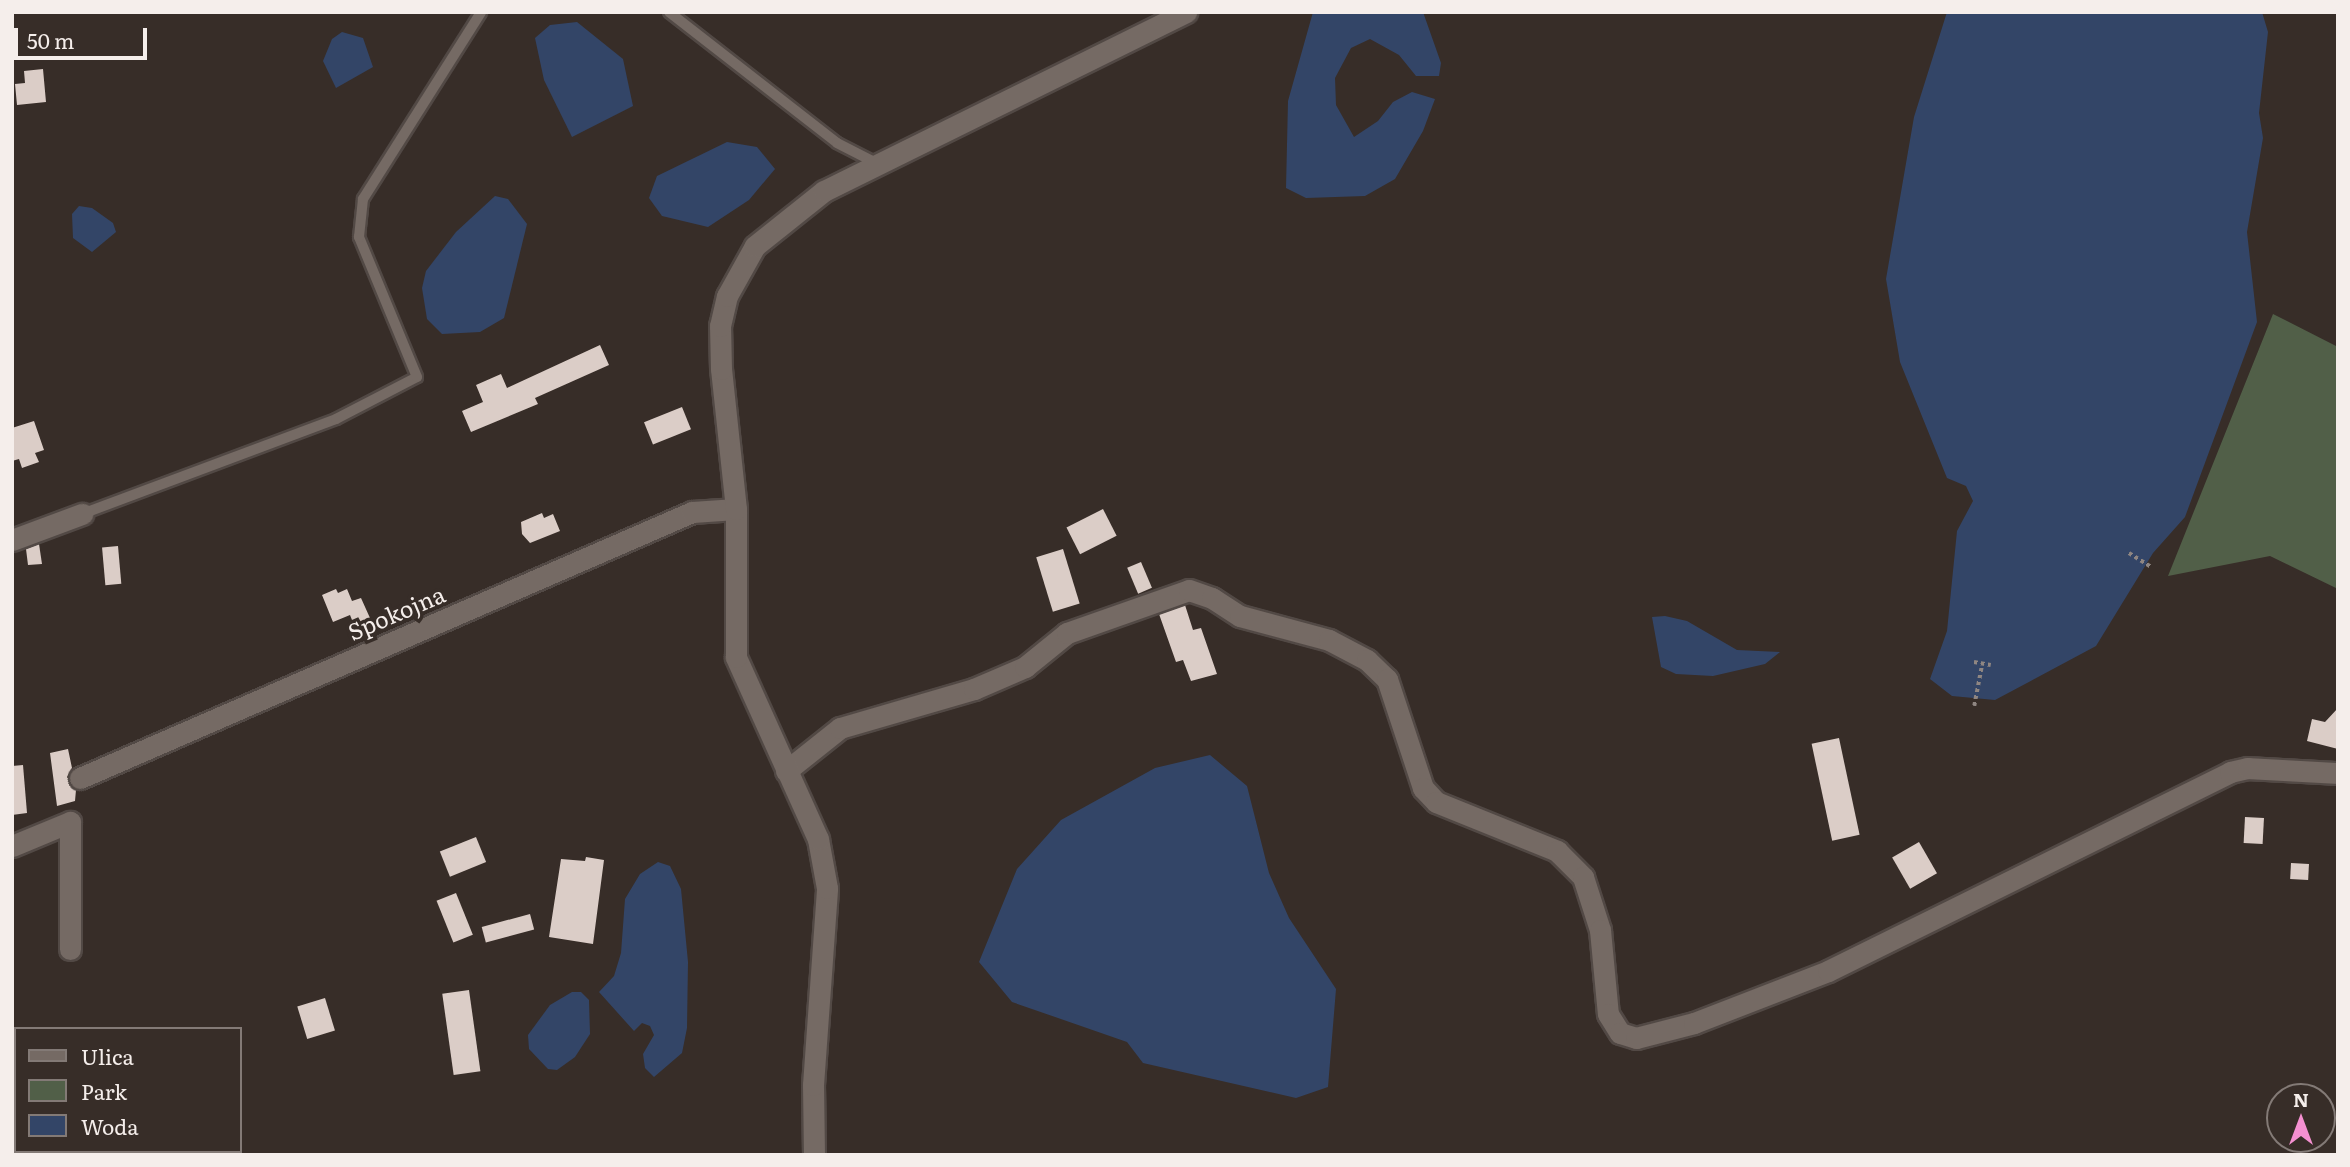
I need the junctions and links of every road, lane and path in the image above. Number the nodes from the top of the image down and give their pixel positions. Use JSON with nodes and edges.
{"nodes":[{"id":1,"x":481,"y":12,"type":"edge"},
{"id":2,"x":669,"y":12,"type":"edge"},
{"id":3,"x":1186,"y":12,"type":"edge"},
{"id":4,"x":876,"y":163,"type":"junction"},
{"id":5,"x":736,"y":509,"type":"junction"},
{"id":6,"x":82,"y":514,"type":"joint"},
{"id":7,"x":12,"y":540,"type":"edge"},
{"id":8,"x":2129,"y":552,"type":"dead end"},
{"id":9,"x":2150,"y":566,"type":"dead end"},
{"id":10,"x":1974,"y":663,"type":"dead end"},
{"id":11,"x":1982,"y":664,"type":"junction"},
{"id":12,"x":1991,"y":665,"type":"dead end"},
{"id":13,"x":1974,"y":706,"type":"dead end"},
{"id":14,"x":786,"y":771,"type":"junction"},
{"id":15,"x":2338,"y":773,"type":"edge"},
{"id":16,"x":80,"y":778,"type":"dead end"},
{"id":17,"x":12,"y":846,"type":"edge"},
{"id":18,"x":70,"y":949,"type":"dead end"},
{"id":19,"x":814,"y":1155,"type":"edge"}],
"edges":[{"from":1,"to":6,"type":"lane"},
{"from":2,"to":4,"type":"lane"},
{"from":3,"to":4,"type":"street"},
{"from":4,"to":5,"type":"street"},
{"from":5,"to":14,"type":"street"},
{"from":5,"to":16,"type":"street","name":"Spokojna"},
{"from":6,"to":7,"type":"street"},
{"from":8,"to":9,"type":"path"},
{"from":10,"to":11,"type":"path"},
{"from":11,"to":12,"type":"path"},
{"from":11,"to":13,"type":"path"},
{"from":14,"to":15,"type":"street"},
{"from":14,"to":19,"type":"street"},
{"from":17,"to":18,"type":"street"}]}
